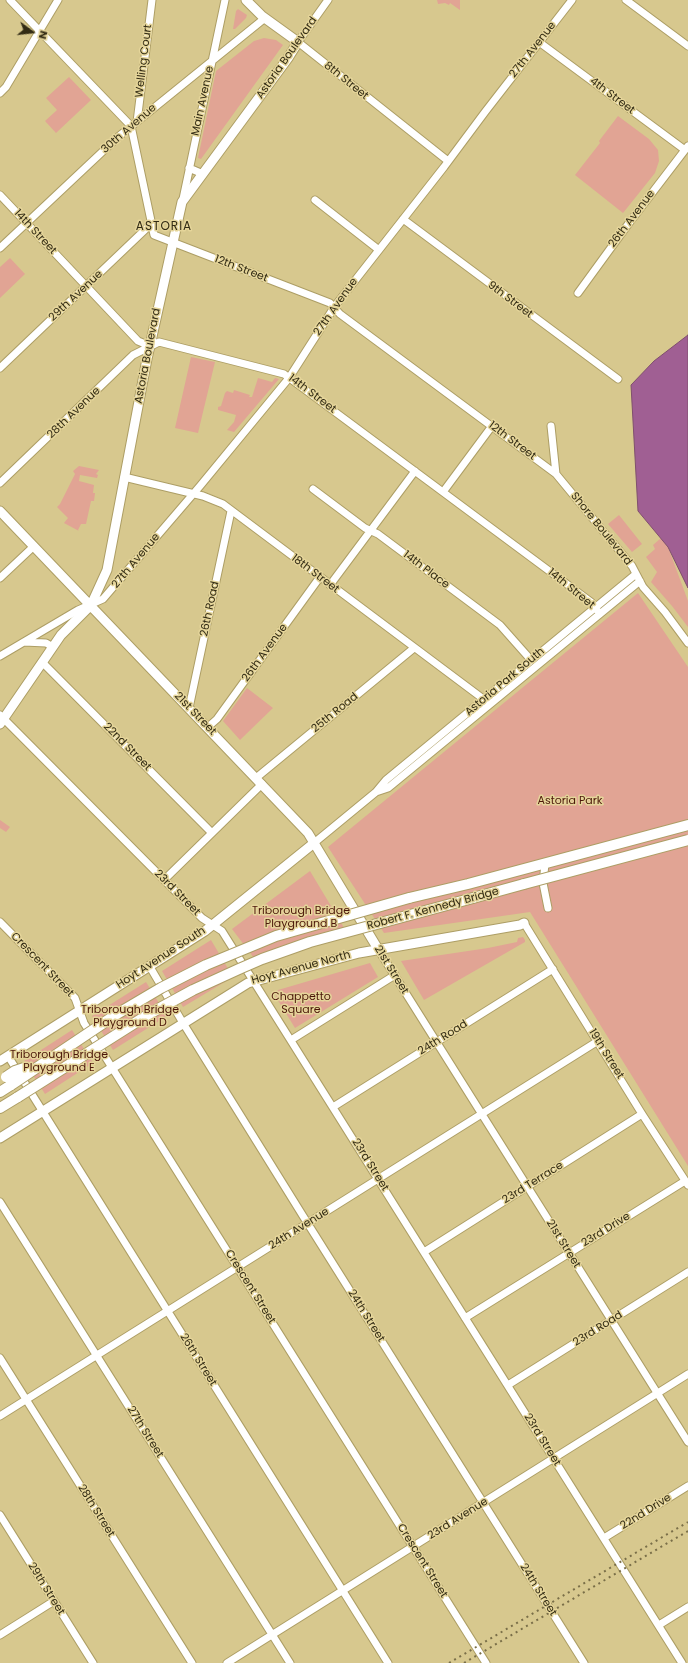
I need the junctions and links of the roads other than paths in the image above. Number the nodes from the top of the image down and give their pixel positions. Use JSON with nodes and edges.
{"nodes":[{"id":1,"x":10,"y":0,"type":"edge"},
{"id":2,"x":58,"y":0,"type":"edge"},
{"id":3,"x":152,"y":0,"type":"edge"},
{"id":4,"x":225,"y":0,"type":"edge"},
{"id":5,"x":246,"y":0,"type":"edge"},
{"id":6,"x":328,"y":0,"type":"edge"},
{"id":7,"x":572,"y":0,"type":"edge"},
{"id":8,"x":626,"y":0,"type":"edge"},
{"id":9,"x":265,"y":18,"type":"junction"},
{"id":10,"x":40,"y":31,"type":"junction"},
{"id":11,"x":298,"y":42,"type":"junction"},
{"id":12,"x":539,"y":42,"type":"junction"},
{"id":13,"x":688,"y":46,"type":"edge"},
{"id":14,"x":212,"y":59,"type":"junction"},
{"id":15,"x":0,"y":93,"type":"edge"},
{"id":16,"x":134,"y":124,"type":"junction"},
{"id":17,"x":686,"y":148,"type":"edge"},
{"id":18,"x":448,"y":161,"type":"junction"},
{"id":19,"x":189,"y":168,"type":"junction"},
{"id":20,"x":203,"y":174,"type":"junction"},
{"id":21,"x":0,"y":195,"type":"edge"},
{"id":22,"x":315,"y":200,"type":"dead end"},
{"id":23,"x":182,"y":202,"type":"junction"},
{"id":24,"x":403,"y":219,"type":"junction"},
{"id":25,"x":26,"y":223,"type":"junction"},
{"id":26,"x":151,"y":224,"type":"junction"},
{"id":27,"x":172,"y":242,"type":"junction"},
{"id":28,"x":0,"y":248,"type":"edge"},
{"id":29,"x":378,"y":250,"type":"junction"},
{"id":30,"x":86,"y":286,"type":"junction"},
{"id":31,"x":578,"y":293,"type":"dead end"},
{"id":32,"x":334,"y":308,"type":"junction"},
{"id":33,"x":150,"y":346,"type":"junction"},
{"id":34,"x":0,"y":368,"type":"edge"},
{"id":35,"x":289,"y":378,"type":"junction"},
{"id":36,"x":618,"y":379,"type":"dead end"},
{"id":37,"x":492,"y":426,"type":"junction"},
{"id":38,"x":551,"y":426,"type":"dead end"},
{"id":39,"x":415,"y":471,"type":"junction"},
{"id":40,"x":556,"y":474,"type":"junction"},
{"id":41,"x":124,"y":477,"type":"junction"},
{"id":42,"x":0,"y":483,"type":"edge"},
{"id":43,"x":313,"y":489,"type":"dead end"},
{"id":44,"x":442,"y":492,"type":"junction"},
{"id":45,"x":193,"y":494,"type":"junction"},
{"id":46,"x":0,"y":511,"type":"edge"},
{"id":47,"x":231,"y":511,"type":"junction"},
{"id":48,"x":371,"y":530,"type":"junction"},
{"id":49,"x":34,"y":546,"type":"junction"},
{"id":50,"x":636,"y":574,"type":"junction"},
{"id":51,"x":320,"y":577,"type":"junction"},
{"id":52,"x":0,"y":578,"type":"edge"},
{"id":53,"x":642,"y":584,"type":"junction"},
{"id":54,"x":330,"y":585,"type":"junction"},
{"id":55,"x":91,"y":605,"type":"junction"},
{"id":56,"x":595,"y":608,"type":"junction"},
{"id":57,"x":600,"y":614,"type":"junction"},
{"id":58,"x":24,"y":642,"type":"junction"},
{"id":59,"x":688,"y":643,"type":"edge"},
{"id":60,"x":52,"y":647,"type":"junction"},
{"id":61,"x":414,"y":648,"type":"junction"},
{"id":62,"x":0,"y":656,"type":"edge"},
{"id":63,"x":531,"y":660,"type":"junction"},
{"id":64,"x":42,"y":662,"type":"junction"},
{"id":65,"x":484,"y":699,"type":"junction"},
{"id":66,"x":490,"y":704,"type":"junction"},
{"id":67,"x":189,"y":708,"type":"junction"},
{"id":68,"x":1,"y":719,"type":"edge"},
{"id":69,"x":208,"y":727,"type":"junction"},
{"id":70,"x":259,"y":781,"type":"junction"},
{"id":71,"x":376,"y":792,"type":"junction"},
{"id":72,"x":688,"y":825,"type":"edge"},
{"id":73,"x":212,"y":833,"type":"junction"},
{"id":74,"x":688,"y":840,"type":"edge"},
{"id":75,"x":314,"y":843,"type":"junction"},
{"id":76,"x":545,"y":864,"type":"dead end"},
{"id":77,"x":164,"y":880,"type":"junction"},
{"id":78,"x":548,"y":908,"type":"dead end"},
{"id":79,"x":0,"y":922,"type":"edge"},
{"id":80,"x":524,"y":923,"type":"joint"},
{"id":81,"x":213,"y":925,"type":"junction"},
{"id":82,"x":378,"y":950,"type":"junction"},
{"id":83,"x":150,"y":967,"type":"junction"},
{"id":84,"x":553,"y":969,"type":"junction"},
{"id":85,"x":395,"y":976,"type":"junction"},
{"id":86,"x":254,"y":980,"type":"junction"},
{"id":87,"x":79,"y":1010,"type":"junction"},
{"id":88,"x":183,"y":1023,"type":"junction"},
{"id":89,"x":291,"y":1040,"type":"junction"},
{"id":90,"x":598,"y":1041,"type":"junction"},
{"id":91,"x":437,"y":1042,"type":"junction"},
{"id":92,"x":54,"y":1056,"type":"junction"},
{"id":93,"x":4,"y":1058,"type":"edge"},
{"id":94,"x":112,"y":1068,"type":"junction"},
{"id":95,"x":5,"y":1081,"type":"edge"},
{"id":96,"x":0,"y":1092,"type":"edge"},
{"id":97,"x":333,"y":1107,"type":"junction"},
{"id":98,"x":0,"y":1108,"type":"edge"},
{"id":99,"x":42,"y":1112,"type":"junction"},
{"id":100,"x":642,"y":1114,"type":"junction"},
{"id":101,"x":482,"y":1115,"type":"junction"},
{"id":102,"x":0,"y":1138,"type":"edge"},
{"id":103,"x":378,"y":1179,"type":"junction"},
{"id":104,"x":687,"y":1182,"type":"edge"},
{"id":105,"x":527,"y":1187,"type":"junction"},
{"id":106,"x":0,"y":1202,"type":"edge"},
{"id":107,"x":308,"y":1223,"type":"junction"},
{"id":108,"x":424,"y":1252,"type":"junction"},
{"id":109,"x":569,"y":1253,"type":"junction"},
{"id":110,"x":238,"y":1267,"type":"junction"},
{"id":111,"x":688,"y":1272,"type":"edge"},
{"id":112,"x":167,"y":1311,"type":"junction"},
{"id":113,"x":465,"y":1318,"type":"junction"},
{"id":114,"x":612,"y":1320,"type":"junction"},
{"id":115,"x":96,"y":1356,"type":"junction"},
{"id":116,"x":0,"y":1358,"type":"edge"},
{"id":117,"x":688,"y":1374,"type":"edge"},
{"id":118,"x":508,"y":1385,"type":"junction"},
{"id":119,"x":657,"y":1393,"type":"junction"},
{"id":120,"x":26,"y":1400,"type":"junction"},
{"id":121,"x":0,"y":1416,"type":"edge"},
{"id":122,"x":688,"y":1442,"type":"edge"},
{"id":123,"x":554,"y":1458,"type":"junction"},
{"id":124,"x":688,"y":1486,"type":"edge"},
{"id":125,"x":483,"y":1502,"type":"junction"},
{"id":126,"x":0,"y":1515,"type":"edge"},
{"id":127,"x":604,"y":1538,"type":"junction"},
{"id":128,"x":413,"y":1547,"type":"junction"},
{"id":129,"x":343,"y":1590,"type":"junction"},
{"id":130,"x":54,"y":1601,"type":"junction"},
{"id":131,"x":688,"y":1607,"type":"edge"},
{"id":132,"x":659,"y":1625,"type":"junction"},
{"id":133,"x":0,"y":1635,"type":"edge"},
{"id":134,"x":272,"y":1635,"type":"junction"},
{"id":135,"x":93,"y":1663,"type":"edge"},
{"id":136,"x":192,"y":1663,"type":"edge"},
{"id":137,"x":227,"y":1663,"type":"edge"},
{"id":138,"x":290,"y":1663,"type":"edge"},
{"id":139,"x":388,"y":1663,"type":"edge"},
{"id":140,"x":486,"y":1663,"type":"edge"},
{"id":141,"x":584,"y":1663,"type":"edge"},
{"id":142,"x":682,"y":1663,"type":"edge"}],
"edges":[{"from":1,"to":10,"type":"street"},
{"from":2,"to":10,"type":"street"},
{"from":3,"to":16,"type":"street","name":"Welling Court"},
{"from":4,"to":14,"type":"street","name":"Main Avenue"},
{"from":5,"to":9,"type":"main road","name":"8th Street"},
{"from":6,"to":11,"type":"street","name":"Astoria Boulevard"},
{"from":7,"to":12,"type":"street","name":"27th Avenue"},
{"from":8,"to":13,"type":"street"},
{"from":9,"to":11,"type":"main road","name":"8th Street"},
{"from":9,"to":14,"type":"street","name":"30th Avenue"},
{"from":10,"to":15,"type":"street"},
{"from":10,"to":16,"type":"street"},
{"from":11,"to":18,"type":"street","name":"8th Street"},
{"from":11,"to":20,"type":"main road","name":"Astoria Boulevard"},
{"from":12,"to":17,"type":"street","name":"4th Street"},
{"from":12,"to":18,"type":"street","name":"27th Avenue"},
{"from":14,"to":16,"type":"street","name":"30th Avenue"},
{"from":14,"to":19,"type":"street","name":"Main Avenue"},
{"from":16,"to":25,"type":"street","name":"30th Avenue"},
{"from":16,"to":26,"type":"street","name":"12th Street"},
{"from":17,"to":31,"type":"street","name":"26th Avenue"},
{"from":18,"to":24,"type":"street","name":"27th Avenue"},
{"from":19,"to":20,"type":"street"},
{"from":19,"to":23,"type":"street","name":"Main Avenue"},
{"from":20,"to":23,"type":"main road","name":"Astoria Boulevard"},
{"from":21,"to":25,"type":"street","name":"14th Street"},
{"from":22,"to":29,"type":"street"},
{"from":23,"to":27,"type":"main road","name":"Astoria Boulevard"},
{"from":24,"to":29,"type":"street","name":"27th Avenue"},
{"from":24,"to":36,"type":"street","name":"9th Street"},
{"from":25,"to":28,"type":"street","name":"30th Avenue"},
{"from":25,"to":30,"type":"street","name":"14th Street"},
{"from":26,"to":27,"type":"street","name":"12th Street"},
{"from":26,"to":30,"type":"street","name":"29th Avenue"},
{"from":27,"to":32,"type":"street","name":"12th Street"},
{"from":27,"to":33,"type":"main road","name":"Astoria Boulevard"},
{"from":29,"to":32,"type":"street","name":"27th Avenue"},
{"from":30,"to":33,"type":"street","name":"14th Street"},
{"from":30,"to":34,"type":"street","name":"29th Avenue"},
{"from":32,"to":35,"type":"street","name":"27th Avenue"},
{"from":32,"to":37,"type":"street","name":"12th Street"},
{"from":33,"to":35,"type":"street","name":"14th Street"},
{"from":33,"to":41,"type":"main road","name":"Astoria Boulevard"},
{"from":33,"to":42,"type":"street","name":"28th Avenue"},
{"from":35,"to":39,"type":"street","name":"14th Street"},
{"from":35,"to":45,"type":"street","name":"27th Avenue"},
{"from":37,"to":40,"type":"street","name":"12th Street"},
{"from":37,"to":44,"type":"street"},
{"from":38,"to":40,"type":"street"},
{"from":39,"to":44,"type":"street","name":"14th Street"},
{"from":39,"to":48,"type":"street"},
{"from":40,"to":50,"type":"street","name":"Shore Boulevard"},
{"from":41,"to":45,"type":"street","name":"18th Street"},
{"from":41,"to":55,"type":"main road","name":"Astoria Boulevard"},
{"from":43,"to":48,"type":"street","name":"14th Place"},
{"from":44,"to":56,"type":"street","name":"14th Street"},
{"from":45,"to":47,"type":"street","name":"18th Street"},
{"from":45,"to":55,"type":"street","name":"27th Avenue"},
{"from":46,"to":49,"type":"main road","name":"21st Street"},
{"from":47,"to":51,"type":"street","name":"18th Street"},
{"from":47,"to":67,"type":"street","name":"26th Road"},
{"from":48,"to":54,"type":"street"},
{"from":48,"to":63,"type":"street","name":"14th Place"},
{"from":49,"to":52,"type":"street"},
{"from":49,"to":55,"type":"main road","name":"21st Street"},
{"from":50,"to":53,"type":"street","name":"Shore Boulevard"},
{"from":50,"to":56,"type":"street","name":"Astoria Park South"},
{"from":51,"to":54,"type":"street","name":"18th Street"},
{"from":51,"to":69,"type":"street","name":"26th Avenue"},
{"from":53,"to":57,"type":"street","name":"Astoria Park South"},
{"from":53,"to":59,"type":"street","name":"Shore Boulevard"},
{"from":54,"to":61,"type":"street","name":"18th Street"},
{"from":55,"to":58,"type":"street","name":"27th Avenue"},
{"from":55,"to":60,"type":"main road","name":"Astoria Boulevard"},
{"from":55,"to":67,"type":"main road","name":"21st Street"},
{"from":56,"to":57,"type":"street","name":"14th Street"},
{"from":56,"to":63,"type":"street","name":"Astoria Park South"},
{"from":57,"to":66,"type":"street","name":"Astoria Park South"},
{"from":58,"to":60,"type":"street"},
{"from":58,"to":62,"type":"street","name":"27th Avenue"},
{"from":60,"to":64,"type":"main road","name":"Astoria Boulevard"},
{"from":61,"to":65,"type":"street","name":"18th Street"},
{"from":61,"to":70,"type":"street","name":"25th Road"},
{"from":63,"to":65,"type":"street","name":"Astoria Park South"},
{"from":64,"to":68,"type":"main road","name":"Astoria Boulevard"},
{"from":64,"to":73,"type":"street","name":"22nd Street"},
{"from":65,"to":66,"type":"street","name":"18th Street"},
{"from":65,"to":71,"type":"street","name":"Astoria Park South"},
{"from":66,"to":71,"type":"street","name":"Astoria Park South"},
{"from":67,"to":69,"type":"main road","name":"21st Street"},
{"from":68,"to":77,"type":"street","name":"23rd Street"},
{"from":69,"to":70,"type":"main road","name":"21st Street"},
{"from":70,"to":73,"type":"street","name":"25th Road"},
{"from":70,"to":75,"type":"main road","name":"21st Street"},
{"from":71,"to":75,"type":"street","name":"Astoria Park South"},
{"from":72,"to":92,"type":"highway","name":"Robert F. Kennedy Bridge","bridge":true},
{"from":73,"to":77,"type":"street","name":"25th Road"},
{"from":74,"to":98,"type":"highway","name":"Robert F. Kennedy Bridge","bridge":true},
{"from":75,"to":81,"type":"main road","name":"Hoyt Avenue South"},
{"from":75,"to":82,"type":"main road","name":"21st Street"},
{"from":76,"to":78,"type":"street"},
{"from":77,"to":81,"type":"street","name":"23rd Street"},
{"from":79,"to":87,"type":"street","name":"Crescent Street"},
{"from":80,"to":82,"type":"main road","name":"Hoyt Avenue North"},
{"from":80,"to":84,"type":"street","name":"19th Street"},
{"from":81,"to":83,"type":"main road","name":"Hoyt Avenue South"},
{"from":81,"to":86,"type":"street","name":"23rd Street"},
{"from":82,"to":85,"type":"street","name":"21st Street"},
{"from":82,"to":86,"type":"main road","name":"Hoyt Avenue North"},
{"from":83,"to":87,"type":"main road","name":"Hoyt Avenue South"},
{"from":83,"to":88,"type":"street","name":"24th Street"},
{"from":84,"to":90,"type":"street","name":"19th Street"},
{"from":84,"to":91,"type":"street","name":"24th Road"},
{"from":85,"to":89,"type":"street"},
{"from":85,"to":91,"type":"street","name":"21st Street"},
{"from":86,"to":88,"type":"main road","name":"Hoyt Avenue North"},
{"from":86,"to":89,"type":"street","name":"23rd Street"},
{"from":87,"to":93,"type":"main road","name":"Hoyt Avenue South"},
{"from":87,"to":94,"type":"street","name":"Crescent Street"},
{"from":88,"to":94,"type":"main road","name":"Hoyt Avenue North"},
{"from":88,"to":107,"type":"street","name":"24th Street"},
{"from":89,"to":97,"type":"street","name":"23rd Street"},
{"from":90,"to":100,"type":"street","name":"19th Street"},
{"from":90,"to":101,"type":"street","name":"24th Avenue"},
{"from":91,"to":97,"type":"street","name":"24th Road"},
{"from":91,"to":101,"type":"street","name":"21st Street"},
{"from":92,"to":95,"type":"highway","bridge":true},
{"from":92,"to":95,"type":"highway","bridge":true},
{"from":93,"to":99,"type":"street","name":"26th Street"},
{"from":94,"to":99,"type":"main road","name":"Hoyt Avenue North"},
{"from":94,"to":110,"type":"street","name":"Crescent Street"},
{"from":95,"to":96,"type":"highway"},
{"from":97,"to":103,"type":"street","name":"23rd Street"},
{"from":99,"to":102,"type":"main road","name":"Hoyt Avenue North"},
{"from":99,"to":112,"type":"street","name":"26th Street"},
{"from":100,"to":104,"type":"street","name":"19th Street"},
{"from":100,"to":105,"type":"street","name":"23rd Terrace"},
{"from":101,"to":103,"type":"street","name":"24th Avenue"},
{"from":101,"to":105,"type":"street","name":"21st Street"},
{"from":103,"to":107,"type":"street","name":"24th Avenue"},
{"from":103,"to":108,"type":"street","name":"23rd Street"},
{"from":104,"to":109,"type":"street","name":"23rd Drive"},
{"from":105,"to":108,"type":"street","name":"23rd Terrace"},
{"from":105,"to":109,"type":"street","name":"21st Street"},
{"from":106,"to":115,"type":"street","name":"27th Street"},
{"from":107,"to":110,"type":"street","name":"24th Avenue"},
{"from":107,"to":125,"type":"street","name":"24th Street"},
{"from":108,"to":113,"type":"street","name":"23rd Street"},
{"from":109,"to":113,"type":"street","name":"23rd Drive"},
{"from":109,"to":114,"type":"street","name":"21st Street"},
{"from":110,"to":112,"type":"street","name":"24th Avenue"},
{"from":110,"to":128,"type":"street","name":"Crescent Street"},
{"from":111,"to":114,"type":"street","name":"23rd Road"},
{"from":112,"to":115,"type":"street","name":"24th Avenue"},
{"from":112,"to":129,"type":"street","name":"26th Street"},
{"from":113,"to":118,"type":"street","name":"23rd Street"},
{"from":114,"to":118,"type":"street","name":"23rd Road"},
{"from":114,"to":119,"type":"street","name":"21st Street"},
{"from":115,"to":120,"type":"street","name":"24th Avenue"},
{"from":115,"to":134,"type":"street","name":"27th Street"},
{"from":116,"to":120,"type":"street","name":"28th Street"},
{"from":117,"to":119,"type":"street","name":"23rd Avenue"},
{"from":118,"to":123,"type":"street","name":"23rd Street"},
{"from":119,"to":122,"type":"street","name":"21st Street"},
{"from":119,"to":123,"type":"street","name":"23rd Avenue"},
{"from":120,"to":121,"type":"street","name":"24th Avenue"},
{"from":120,"to":136,"type":"street","name":"28th Street"},
{"from":123,"to":125,"type":"street","name":"23rd Avenue"},
{"from":123,"to":127,"type":"street","name":"23rd Street"},
{"from":124,"to":127,"type":"street","name":"22nd Drive"},
{"from":125,"to":128,"type":"street","name":"23rd Avenue"},
{"from":125,"to":141,"type":"street","name":"24th Street"},
{"from":126,"to":130,"type":"street","name":"29th Street"},
{"from":127,"to":132,"type":"street","name":"23rd Street"},
{"from":128,"to":129,"type":"street","name":"23rd Avenue"},
{"from":128,"to":140,"type":"street","name":"Crescent Street"},
{"from":129,"to":134,"type":"street","name":"23rd Avenue"},
{"from":129,"to":139,"type":"street","name":"26th Street"},
{"from":130,"to":133,"type":"street"},
{"from":130,"to":135,"type":"street","name":"29th Street"},
{"from":131,"to":132,"type":"street"},
{"from":132,"to":142,"type":"street","name":"23rd Street"},
{"from":134,"to":137,"type":"street","name":"23rd Avenue"},
{"from":134,"to":138,"type":"street","name":"27th Street"}]}
